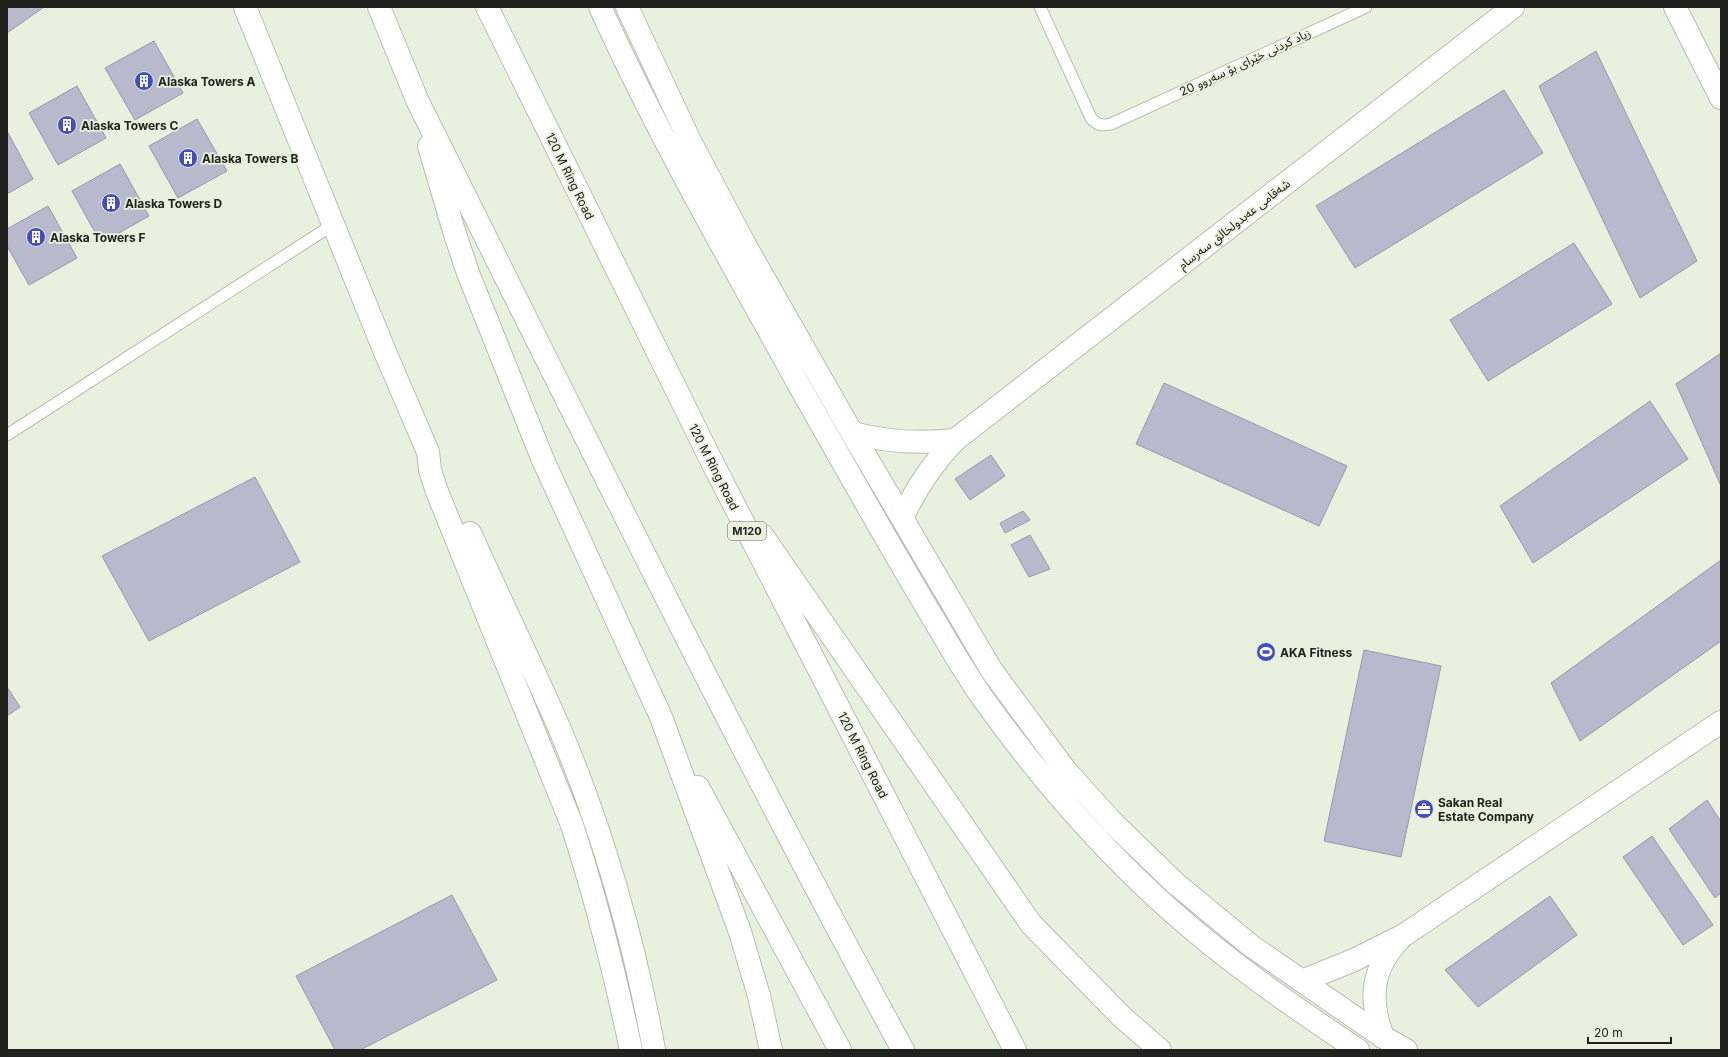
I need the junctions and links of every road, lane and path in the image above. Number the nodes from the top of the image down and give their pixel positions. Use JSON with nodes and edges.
{"nodes":[{"id":1,"x":244,"y":7,"type":"edge"},
{"id":2,"x":379,"y":7,"type":"edge"},
{"id":3,"x":487,"y":7,"type":"edge"},
{"id":4,"x":600,"y":7,"type":"edge"},
{"id":5,"x":627,"y":7,"type":"edge"},
{"id":6,"x":1040,"y":7,"type":"edge"},
{"id":7,"x":1366,"y":7,"type":"edge"},
{"id":8,"x":1513,"y":7,"type":"edge"},
{"id":9,"x":1675,"y":7,"type":"edge"},
{"id":10,"x":1721,"y":98,"type":"edge"},
{"id":11,"x":418,"y":102,"type":"junction"},
{"id":12,"x":334,"y":224,"type":"junction"},
{"id":13,"x":852,"y":433,"type":"junction"},
{"id":14,"x":7,"y":435,"type":"edge"},
{"id":15,"x":955,"y":440,"type":"junction"},
{"id":16,"x":428,"y":452,"type":"junction"},
{"id":17,"x":711,"y":460,"type":"junction"},
{"id":18,"x":902,"y":518,"type":"junction"},
{"id":19,"x":661,"y":717,"type":"junction"},
{"id":20,"x":1721,"y":722,"type":"edge"},
{"id":21,"x":1404,"y":935,"type":"junction"},
{"id":22,"x":1302,"y":981,"type":"junction"},
{"id":23,"x":1383,"y":1037,"type":"junction"},
{"id":24,"x":631,"y":1050,"type":"edge"},
{"id":25,"x":654,"y":1050,"type":"edge"},
{"id":26,"x":771,"y":1050,"type":"edge"},
{"id":27,"x":840,"y":1050,"type":"edge"},
{"id":28,"x":903,"y":1050,"type":"edge"},
{"id":29,"x":1016,"y":1050,"type":"edge"},
{"id":30,"x":1160,"y":1050,"type":"edge"},
{"id":31,"x":1358,"y":1050,"type":"edge"},
{"id":32,"x":1406,"y":1050,"type":"edge"}],
"edges":[{"from":1,"to":12,"type":"main road"},
{"from":2,"to":11,"type":"main road"},
{"from":3,"to":17,"type":"main road","name":"120 M Ring Road","number":"M120"},
{"from":4,"to":31,"type":"main road"},
{"from":5,"to":13,"type":"main road"},
{"from":6,"to":7,"type":"lane","name":"زیاد كردنی خێرای بۆ سه‌روو 20"},
{"from":8,"to":15,"type":"main road","name":"شەقامی عەبدولخالق سەرسام"},
{"from":9,"to":10,"type":"main road"},
{"from":11,"to":19,"type":"main road"},
{"from":11,"to":28,"type":"main road"},
{"from":12,"to":14,"type":"lane"},
{"from":12,"to":16,"type":"main road"},
{"from":13,"to":15,"type":"main road"},
{"from":13,"to":18,"type":"main road"},
{"from":15,"to":18,"type":"main road","name":"شەقامی عەبدولخالق سەرسام"},
{"from":16,"to":24,"type":"main road"},
{"from":16,"to":25,"type":"main road"},
{"from":17,"to":29,"type":"main road","name":"120 M Ring Road","number":"M120"},
{"from":17,"to":30,"type":"main road"},
{"from":18,"to":22,"type":"main road"},
{"from":19,"to":26,"type":"main road"},
{"from":19,"to":27,"type":"main road"},
{"from":20,"to":21,"type":"main road"},
{"from":21,"to":22,"type":"main road"},
{"from":21,"to":23,"type":"main road"},
{"from":22,"to":23,"type":"main road"},
{"from":23,"to":32,"type":"main road"}]}
